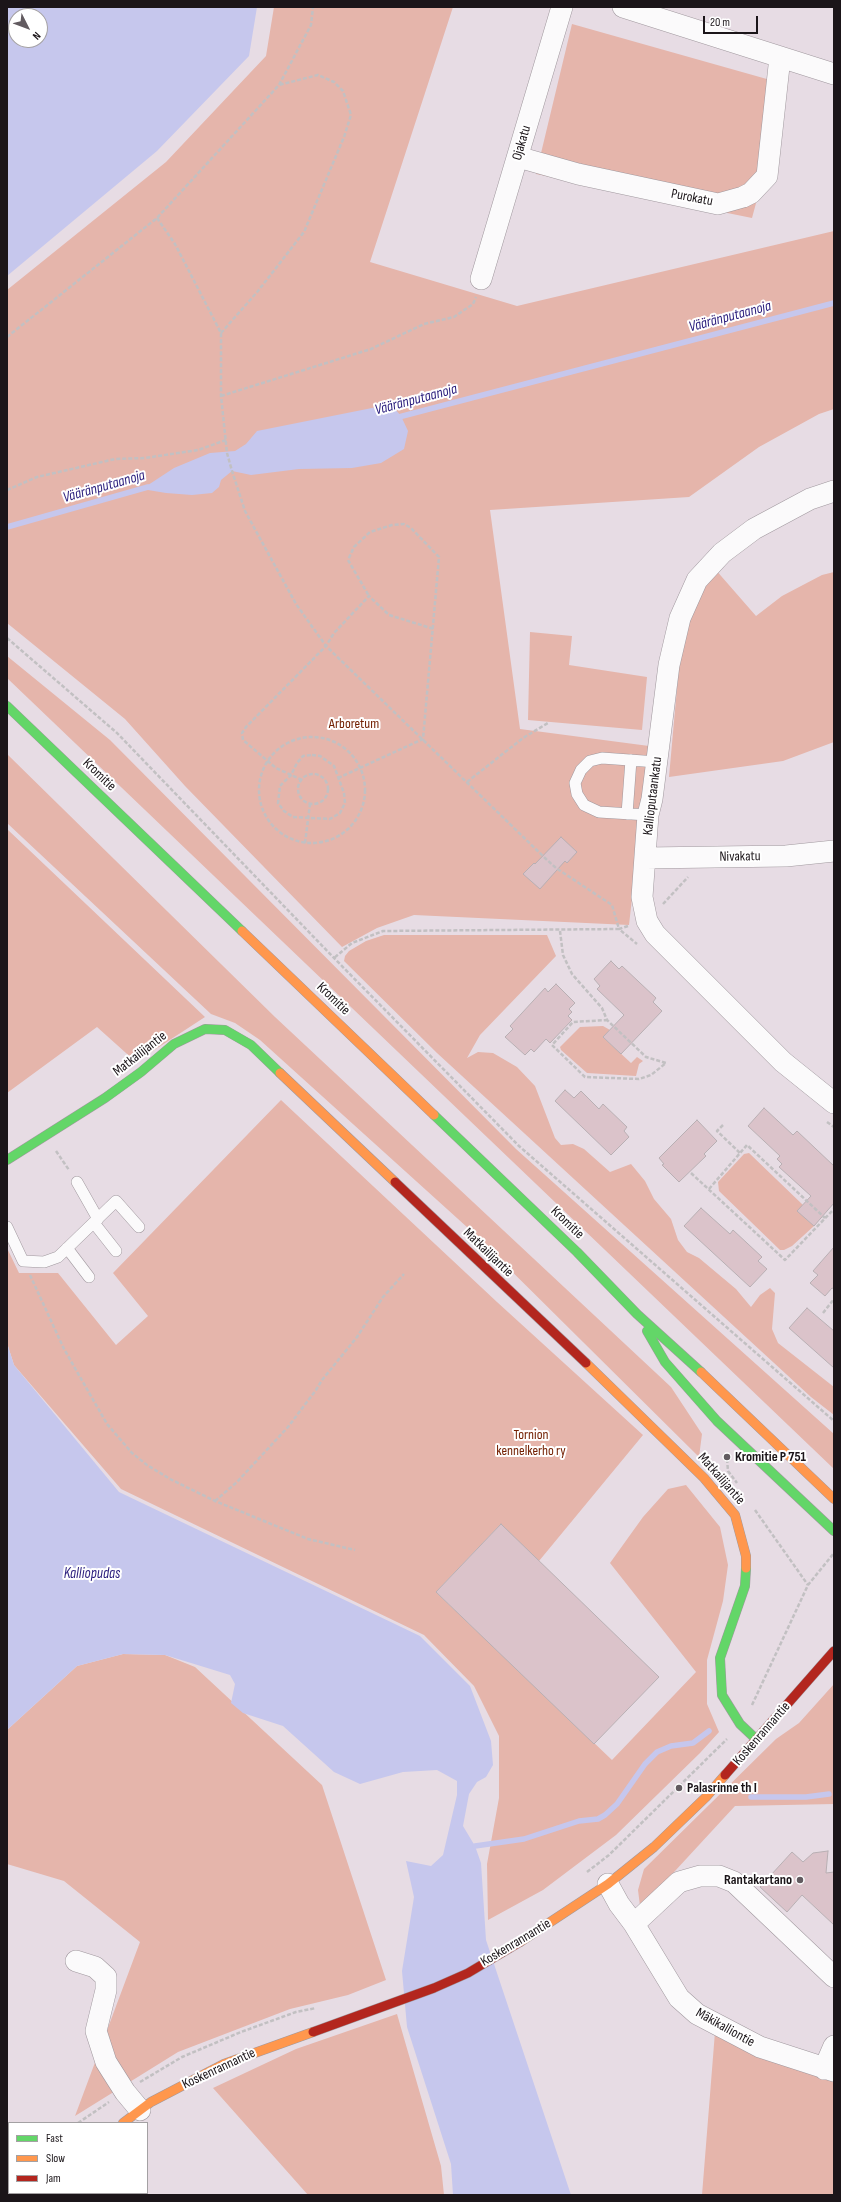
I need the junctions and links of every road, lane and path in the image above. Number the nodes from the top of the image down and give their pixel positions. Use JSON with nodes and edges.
{"nodes":[{"id":1,"x":313,"y":7,"type":"edge"},
{"id":2,"x":562,"y":7,"type":"edge"},
{"id":3,"x":623,"y":7,"type":"edge"},
{"id":4,"x":780,"y":57,"type":"junction"},
{"id":5,"x":834,"y":74,"type":"edge"},
{"id":6,"x":279,"y":85,"type":"junction"},
{"id":7,"x":518,"y":157,"type":"junction"},
{"id":8,"x":157,"y":218,"type":"junction"},
{"id":9,"x":481,"y":279,"type":"joint"},
{"id":10,"x":221,"y":333,"type":"junction"},
{"id":11,"x":7,"y":336,"type":"edge"},
{"id":12,"x":222,"y":396,"type":"junction"},
{"id":13,"x":226,"y":440,"type":"junction"},
{"id":14,"x":7,"y":490,"type":"edge"},
{"id":15,"x":834,"y":491,"type":"edge"},
{"id":16,"x":369,"y":596,"type":"junction"},
{"id":17,"x":434,"y":630,"type":"junction"},
{"id":18,"x":7,"y":638,"type":"edge"},
{"id":19,"x":326,"y":646,"type":"junction"},
{"id":20,"x":7,"y":706,"type":"edge"},
{"id":21,"x":548,"y":723,"type":"dead end"},
{"id":22,"x":424,"y":739,"type":"junction"},
{"id":23,"x":631,"y":760,"type":"junction"},
{"id":24,"x":267,"y":762,"type":"junction"},
{"id":25,"x":657,"y":762,"type":"junction"},
{"id":26,"x":360,"y":767,"type":"junction"},
{"id":27,"x":291,"y":775,"type":"junction"},
{"id":28,"x":338,"y":778,"type":"junction"},
{"id":29,"x":302,"y":780,"type":"junction"},
{"id":30,"x":467,"y":782,"type":"junction"},
{"id":31,"x":310,"y":804,"type":"junction"},
{"id":32,"x":627,"y":814,"type":"junction"},
{"id":33,"x":648,"y":815,"type":"junction"},
{"id":34,"x":308,"y":816,"type":"junction"},
{"id":35,"x":305,"y":843,"type":"junction"},
{"id":36,"x":834,"y":851,"type":"edge"},
{"id":37,"x":646,"y":858,"type":"junction"},
{"id":38,"x":696,"y":876,"type":"dead end"},
{"id":39,"x":646,"y":921,"type":"junction"},
{"id":40,"x":560,"y":931,"type":"junction"},
{"id":41,"x":334,"y":958,"type":"junction"},
{"id":42,"x":607,"y":1020,"type":"junction"},
{"id":43,"x":834,"y":1103,"type":"edge"},
{"id":44,"x":723,"y":1125,"type":"dead end"},
{"id":45,"x":44,"y":1135,"type":"junction"},
{"id":46,"x":740,"y":1153,"type":"junction"},
{"id":47,"x":7,"y":1160,"type":"edge"},
{"id":48,"x":691,"y":1172,"type":"dead end"},
{"id":49,"x":77,"y":1182,"type":"joint"},
{"id":50,"x":709,"y":1189,"type":"junction"},
{"id":51,"x":834,"y":1209,"type":"edge"},
{"id":52,"x":825,"y":1218,"type":"junction"},
{"id":53,"x":96,"y":1221,"type":"junction"},
{"id":54,"x":7,"y":1227,"type":"edge"},
{"id":55,"x":139,"y":1227,"type":"dead end"},
{"id":56,"x":67,"y":1248,"type":"junction"},
{"id":57,"x":116,"y":1251,"type":"dead end"},
{"id":58,"x":23,"y":1261,"type":"junction"},
{"id":59,"x":404,"y":1274,"type":"dead end"},
{"id":60,"x":89,"y":1277,"type":"dead end"},
{"id":61,"x":834,"y":1299,"type":"edge"},
{"id":62,"x":823,"y":1313,"type":"dead end"},
{"id":63,"x":637,"y":1314,"type":"junction"},
{"id":64,"x":834,"y":1421,"type":"edge"},
{"id":65,"x":727,"y":1457,"type":"dead end"},
{"id":66,"x":741,"y":1490,"type":"dead end"},
{"id":67,"x":834,"y":1499,"type":"edge"},
{"id":68,"x":215,"y":1501,"type":"junction"},
{"id":69,"x":755,"y":1509,"type":"dead end"},
{"id":70,"x":834,"y":1531,"type":"edge"},
{"id":71,"x":355,"y":1550,"type":"dead end"},
{"id":72,"x":834,"y":1553,"type":"edge"},
{"id":73,"x":808,"y":1585,"type":"junction"},
{"id":74,"x":834,"y":1651,"type":"edge"},
{"id":75,"x":740,"y":1724,"type":"junction"},
{"id":76,"x":757,"y":1740,"type":"junction"},
{"id":77,"x":584,"y":1874,"type":"dead end"},
{"id":78,"x":608,"y":1884,"type":"junction"},
{"id":79,"x":634,"y":1924,"type":"junction"},
{"id":80,"x":76,"y":1961,"type":"dead end"},
{"id":81,"x":834,"y":1977,"type":"edge"},
{"id":82,"x":834,"y":2046,"type":"edge"},
{"id":83,"x":829,"y":2070,"type":"edge"},
{"id":84,"x":140,"y":2110,"type":"junction"},
{"id":85,"x":124,"y":2122,"type":"edge"}],
"edges":[{"from":1,"to":6,"type":"path"},
{"from":2,"to":7,"type":"street","name":"Ojakatu"},
{"from":3,"to":4,"type":"street"},
{"from":4,"to":5,"type":"street"},
{"from":4,"to":7,"type":"street","name":"Purokatu"},
{"from":6,"to":8,"type":"path"},
{"from":6,"to":10,"type":"path"},
{"from":7,"to":9,"type":"street","name":"Ojakatu"},
{"from":8,"to":10,"type":"path"},
{"from":8,"to":11,"type":"path"},
{"from":9,"to":12,"type":"path"},
{"from":10,"to":12,"type":"path"},
{"from":12,"to":13,"type":"path"},
{"from":13,"to":14,"type":"path"},
{"from":13,"to":19,"type":"path"},
{"from":15,"to":25,"type":"street","name":"Kallioputaankatu"},
{"from":16,"to":17,"type":"path"},
{"from":16,"to":17,"type":"path"},
{"from":16,"to":19,"type":"path"},
{"from":17,"to":22,"type":"path"},
{"from":18,"to":41,"type":"path"},
{"from":19,"to":22,"type":"path"},
{"from":19,"to":24,"type":"path"},
{"from":20,"to":63,"type":"street","name":"Kromitie"},
{"from":21,"to":30,"type":"path"},
{"from":22,"to":26,"type":"path"},
{"from":22,"to":30,"type":"path"},
{"from":23,"to":25,"type":"lane"},
{"from":23,"to":32,"type":"lane"},
{"from":23,"to":32,"type":"lane"},
{"from":24,"to":26,"type":"path"},
{"from":24,"to":27,"type":"path"},
{"from":24,"to":35,"type":"path"},
{"from":25,"to":33,"type":"street","name":"Kallioputaankatu"},
{"from":26,"to":28,"type":"path"},
{"from":26,"to":35,"type":"path"},
{"from":27,"to":28,"type":"path"},
{"from":27,"to":29,"type":"path"},
{"from":27,"to":34,"type":"path"},
{"from":28,"to":34,"type":"path"},
{"from":29,"to":31,"type":"path"},
{"from":29,"to":31,"type":"path"},
{"from":30,"to":40,"type":"path"},
{"from":31,"to":34,"type":"path"},
{"from":32,"to":33,"type":"lane"},
{"from":33,"to":37,"type":"street","name":"Kallioputaankatu"},
{"from":34,"to":35,"type":"path"},
{"from":36,"to":37,"type":"street","name":"Nivakatu"},
{"from":37,"to":39,"type":"street","name":"Kallioputaankatu"},
{"from":38,"to":39,"type":"path"},
{"from":39,"to":43,"type":"street","name":"Kallioputaankatu"},
{"from":40,"to":41,"type":"path"},
{"from":40,"to":42,"type":"path"},
{"from":41,"to":64,"type":"path"},
{"from":42,"to":42,"type":"path"},
{"from":44,"to":46,"type":"path"},
{"from":45,"to":47,"type":"street","name":"Matkailijantie"},
{"from":45,"to":49,"type":"path"},
{"from":45,"to":75,"type":"street","name":"Matkailijantie"},
{"from":46,"to":50,"type":"path"},
{"from":46,"to":52,"type":"path"},
{"from":48,"to":50,"type":"path"},
{"from":49,"to":53,"type":"lane"},
{"from":50,"to":52,"type":"path"},
{"from":51,"to":52,"type":"path"},
{"from":53,"to":55,"type":"lane"},
{"from":53,"to":56,"type":"lane"},
{"from":53,"to":57,"type":"lane"},
{"from":54,"to":58,"type":"lane"},
{"from":56,"to":58,"type":"lane"},
{"from":56,"to":60,"type":"lane"},
{"from":58,"to":68,"type":"path"},
{"from":59,"to":68,"type":"path"},
{"from":61,"to":62,"type":"path"},
{"from":63,"to":67,"type":"street","name":"Kromitie"},
{"from":63,"to":70,"type":"street","name":"Kromitie"},
{"from":65,"to":66,"type":"path"},
{"from":68,"to":71,"type":"path"},
{"from":69,"to":73,"type":"path"},
{"from":72,"to":73,"type":"path"},
{"from":73,"to":75,"type":"path"},
{"from":74,"to":76,"type":"street","name":"Koskenrannantie"},
{"from":75,"to":76,"type":"street","name":"Matkailijantie"},
{"from":75,"to":77,"type":"path"},
{"from":76,"to":78,"type":"street","name":"Koskenrannantie"},
{"from":78,"to":79,"type":"street","name":"Mäkikalliontie"},
{"from":78,"to":84,"type":"street","name":"Koskenrannantie"},
{"from":79,"to":81,"type":"street"},
{"from":79,"to":83,"type":"street","name":"Mäkikalliontie"},
{"from":80,"to":84,"type":"street"},
{"from":82,"to":83,"type":"street"},
{"from":84,"to":85,"type":"street","name":"Koskenrannantie"}]}
